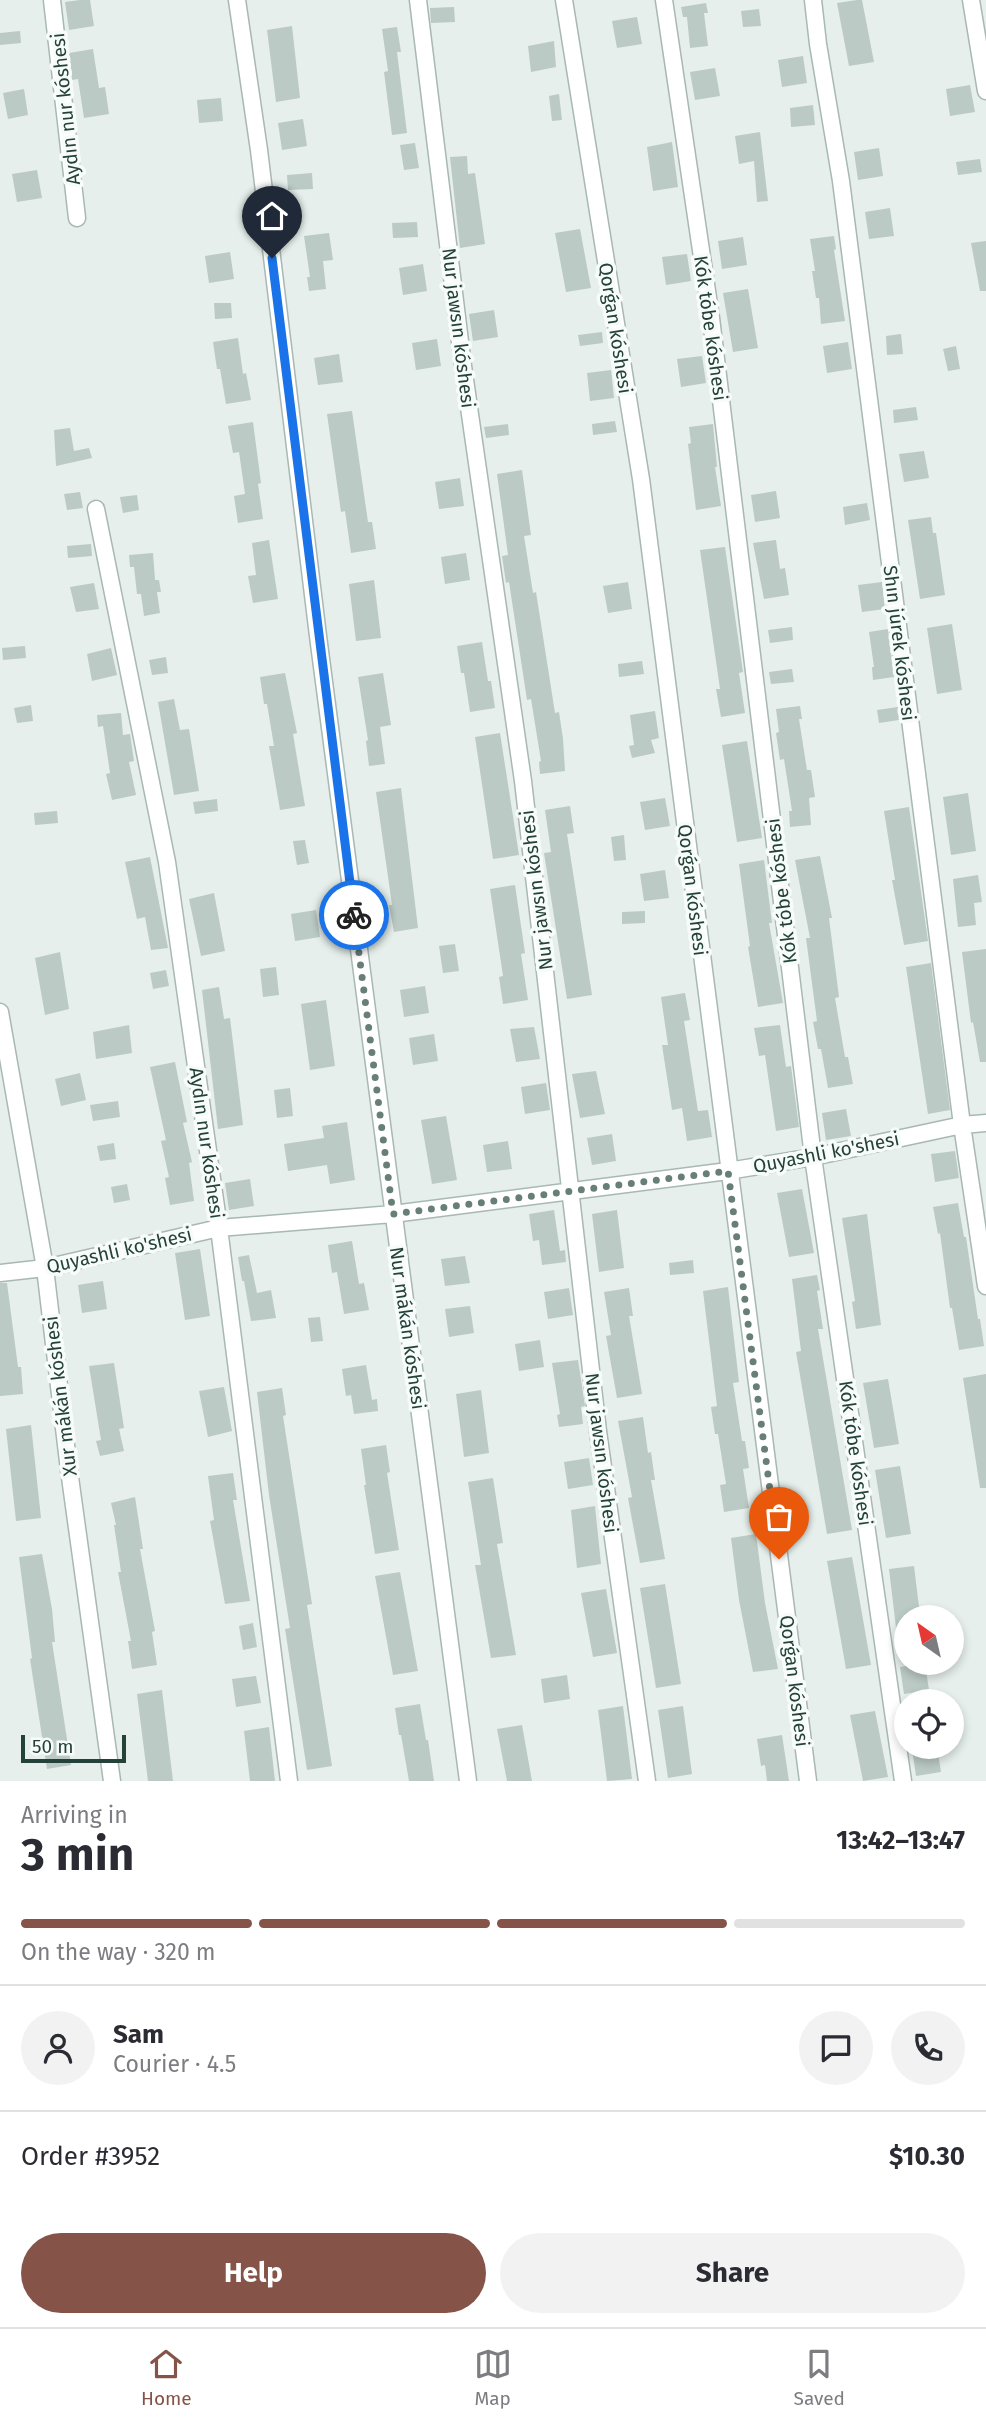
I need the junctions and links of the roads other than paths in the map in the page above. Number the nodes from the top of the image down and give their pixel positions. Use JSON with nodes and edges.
{"nodes":[{"id":1,"x":52,"y":0,"type":"edge"},
{"id":2,"x":237,"y":0,"type":"edge"},
{"id":3,"x":418,"y":0,"type":"edge"},
{"id":4,"x":564,"y":0,"type":"edge"},
{"id":5,"x":664,"y":0,"type":"edge"},
{"id":6,"x":813,"y":0,"type":"edge"},
{"id":7,"x":971,"y":0,"type":"edge"},
{"id":8,"x":986,"y":90,"type":"edge"},
{"id":9,"x":77,"y":218,"type":"dead end"},
{"id":10,"x":96,"y":509,"type":"dead end"},
{"id":11,"x":0,"y":1012,"type":"edge"},
{"id":12,"x":986,"y":1123,"type":"edge"},
{"id":13,"x":962,"y":1125,"type":"junction"},
{"id":14,"x":814,"y":1157,"type":"junction"},
{"id":15,"x":728,"y":1171,"type":"junction"},
{"id":16,"x":570,"y":1190,"type":"junction"},
{"id":17,"x":393,"y":1214,"type":"junction"},
{"id":18,"x":219,"y":1228,"type":"junction"},
{"id":19,"x":45,"y":1268,"type":"junction"},
{"id":20,"x":0,"y":1273,"type":"edge"},
{"id":21,"x":986,"y":1286,"type":"edge"},
{"id":22,"x":112,"y":1781,"type":"edge"},
{"id":23,"x":289,"y":1781,"type":"edge"},
{"id":24,"x":468,"y":1781,"type":"edge"},
{"id":25,"x":647,"y":1781,"type":"edge"},
{"id":26,"x":808,"y":1781,"type":"edge"},
{"id":27,"x":903,"y":1781,"type":"edge"}],
"edges":[{"from":1,"to":9,"type":"street","name":"Aydın nur kóshesi"},
{"from":2,"to":17,"type":"street","name":"Nur mákán kóshesi"},
{"from":3,"to":16,"type":"street","name":"Nur jawsın kóshesi"},
{"from":4,"to":15,"type":"street","name":"Qorǵan kóshesi"},
{"from":5,"to":14,"type":"street","name":"Kók tóbe kóshesi"},
{"from":6,"to":13,"type":"street","name":"Shın júrek kóshesi"},
{"from":7,"to":8,"type":"street"},
{"from":10,"to":18,"type":"street","name":"Aydın nur kóshesi"},
{"from":11,"to":19,"type":"street","name":"Xur mákán kóshesi"},
{"from":12,"to":13,"type":"street","name":"Quyashli ko'shesi"},
{"from":13,"to":14,"type":"street","name":"Quyashli ko'shesi"},
{"from":13,"to":21,"type":"street","name":"Shın júrek kóshesi"},
{"from":14,"to":15,"type":"street","name":"Quyashli ko'shesi"},
{"from":14,"to":27,"type":"street","name":"Kók tóbe kóshesi"},
{"from":15,"to":16,"type":"street","name":"Quyashli ko'shesi"},
{"from":15,"to":26,"type":"street","name":"Qorǵan kóshesi"},
{"from":16,"to":17,"type":"street","name":"Quyashli ko'shesi"},
{"from":16,"to":25,"type":"street","name":"Nur jawsın kóshesi"},
{"from":17,"to":18,"type":"street","name":"Quyashli ko'shesi"},
{"from":17,"to":24,"type":"street","name":"Nur mákán kóshesi"},
{"from":18,"to":19,"type":"street","name":"Quyashli ko'shesi"},
{"from":18,"to":23,"type":"street","name":"Aydın nur kóshesi"},
{"from":19,"to":20,"type":"street","name":"Quyashli ko'shesi"},
{"from":19,"to":22,"type":"street","name":"Xur mákán kóshesi"}]}
